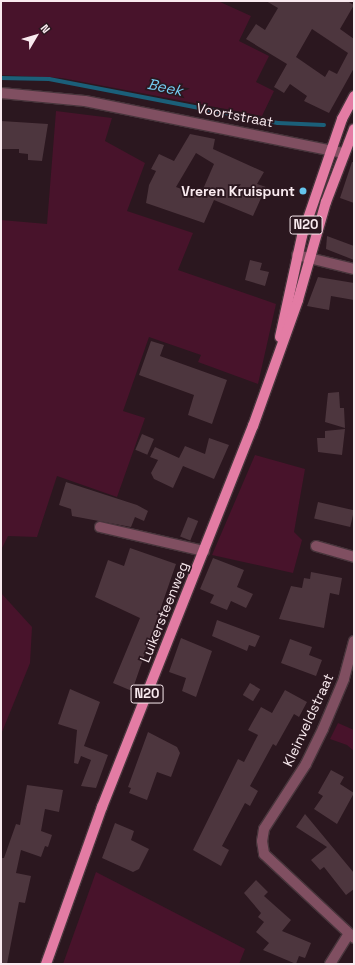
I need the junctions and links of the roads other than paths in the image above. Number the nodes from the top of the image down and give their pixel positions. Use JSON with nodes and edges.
{"nodes":[{"id":1,"x":1,"y":93,"type":"edge"},
{"id":2,"x":354,"y":96,"type":"edge"},
{"id":3,"x":354,"y":129,"type":"edge"},
{"id":4,"x":332,"y":149,"type":"junction"},
{"id":5,"x":344,"y":153,"type":"junction"},
{"id":6,"x":297,"y":256,"type":"junction"},
{"id":7,"x":309,"y":258,"type":"junction"},
{"id":8,"x":354,"y":269,"type":"edge"},
{"id":9,"x":276,"y":360,"type":"junction"},
{"id":10,"x":100,"y":528,"type":"dead end"},
{"id":11,"x":316,"y":546,"type":"dead end"},
{"id":12,"x":204,"y":551,"type":"junction"},
{"id":13,"x":354,"y":557,"type":"edge"},
{"id":14,"x":354,"y":641,"type":"edge"},
{"id":15,"x":351,"y":935,"type":"edge"},
{"id":16,"x":46,"y":964,"type":"edge"},
{"id":17,"x":330,"y":964,"type":"edge"}],
"edges":[{"from":1,"to":4,"type":"street","name":"Voortstraat"},
{"from":2,"to":4,"type":"main road","name":"Luikersteenweg","number":"N20"},
{"from":3,"to":5,"type":"main road","name":"Luikersteenweg","number":"N20"},
{"from":4,"to":5,"type":"street","name":"Voortstraat"},
{"from":4,"to":6,"type":"main road","name":"Luikersteenweg","number":"N20"},
{"from":5,"to":7,"type":"main road","name":"Luikersteenweg","number":"N20"},
{"from":6,"to":7,"type":"street"},
{"from":6,"to":9,"type":"main road","name":"Luikersteenweg","number":"N20"},
{"from":7,"to":8,"type":"street"},
{"from":7,"to":9,"type":"main road","name":"Luikersteenweg","number":"N20"},
{"from":9,"to":12,"type":"main road","name":"Luikersteenweg","number":"N20"},
{"from":10,"to":12,"type":"street"},
{"from":11,"to":13,"type":"street"},
{"from":12,"to":16,"type":"main road","name":"Luikersteenweg","number":"N20"},
{"from":14,"to":15,"type":"street","name":"Kleinveldstraat"},
{"from":15,"to":17,"type":"street","name":"Kleinveldstraat"}]}
